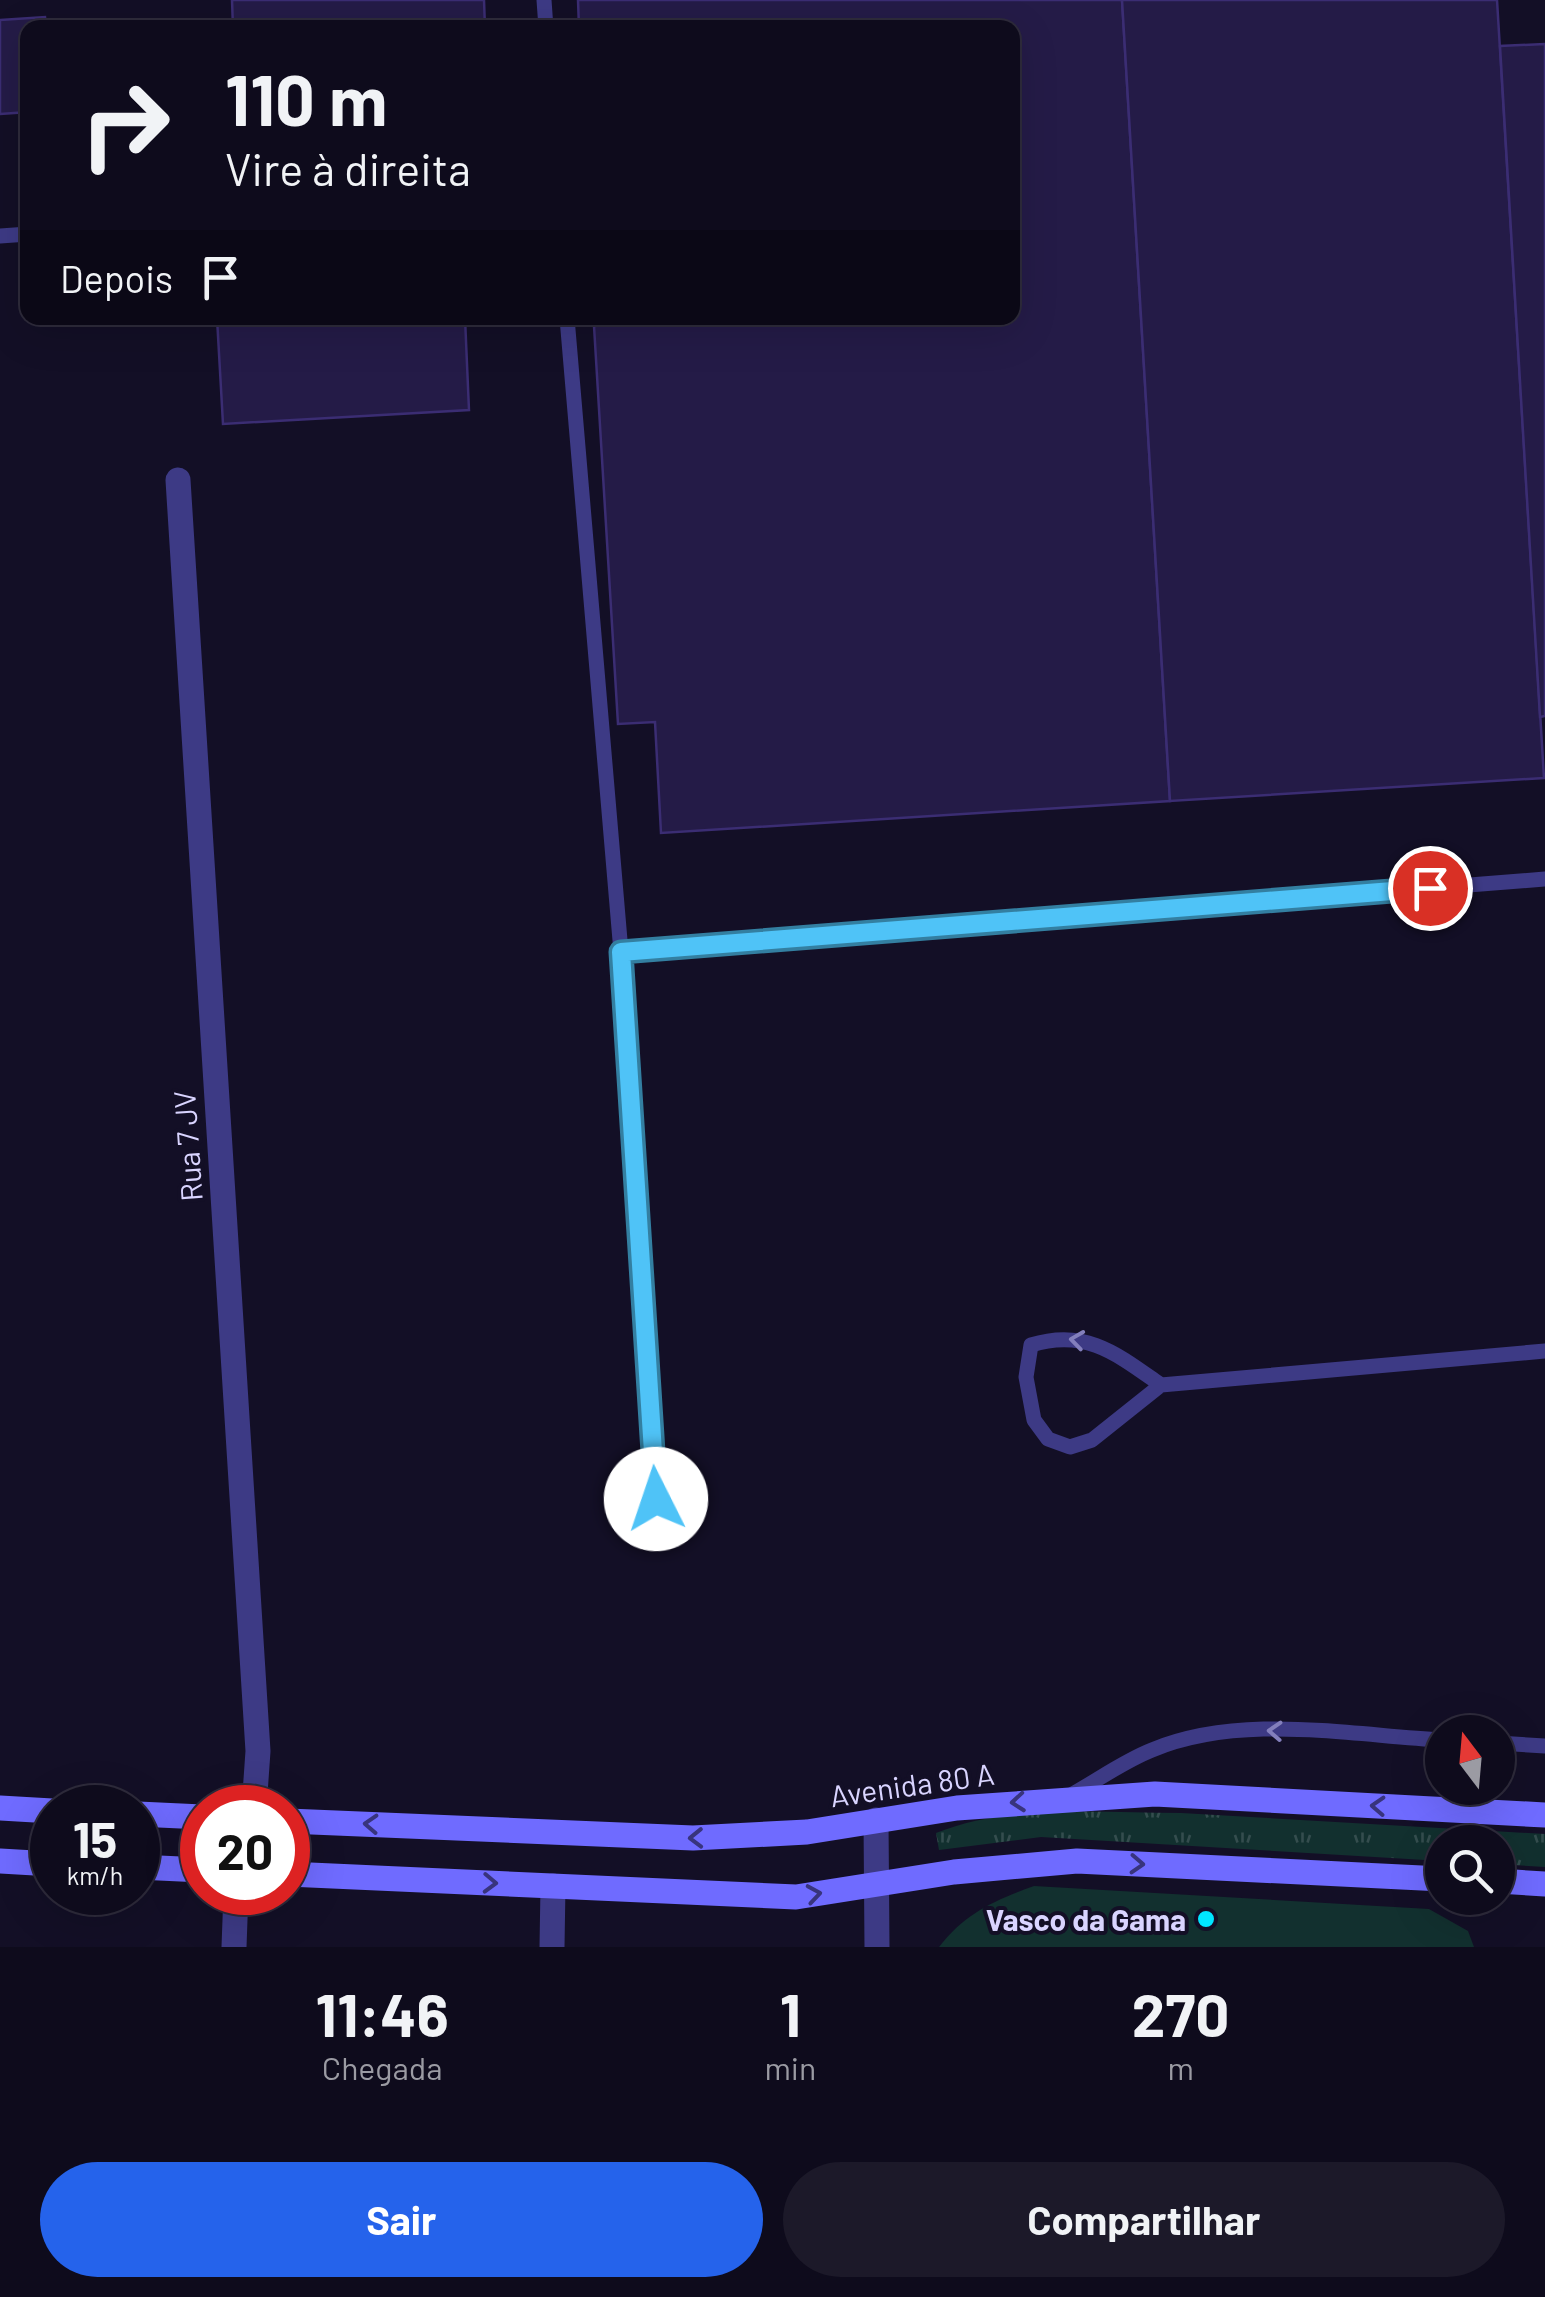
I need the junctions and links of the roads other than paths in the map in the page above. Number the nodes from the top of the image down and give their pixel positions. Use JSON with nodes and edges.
{"nodes":[{"id":1,"x":568,"y":325,"type":"edge"},
{"id":2,"x":178,"y":480,"type":"dead end"},
{"id":3,"x":1545,"y":879,"type":"edge"},
{"id":4,"x":621,"y":952,"type":"junction"},
{"id":5,"x":1545,"y":1351,"type":"edge"},
{"id":6,"x":1161,"y":1385,"type":"junction"},
{"id":7,"x":656,"y":1499,"type":"dead end"},
{"id":8,"x":1425,"y":1739,"type":"edge"},
{"id":9,"x":1515,"y":1744,"type":"edge"},
{"id":10,"x":1545,"y":1746,"type":"edge"},
{"id":11,"x":255,"y":1785,"type":"edge"},
{"id":12,"x":1066,"y":1798,"type":"junction"},
{"id":13,"x":0,"y":1808,"type":"edge"},
{"id":14,"x":30,"y":1810,"type":"edge"},
{"id":15,"x":1545,"y":1815,"type":"edge"},
{"id":16,"x":876,"y":1820,"type":"junction"},
{"id":17,"x":310,"y":1822,"type":"edge"},
{"id":18,"x":0,"y":1861,"type":"edge"},
{"id":19,"x":30,"y":1863,"type":"edge"},
{"id":20,"x":310,"y":1875,"type":"edge"},
{"id":21,"x":1425,"y":1878,"type":"edge"},
{"id":22,"x":1515,"y":1882,"type":"edge"},
{"id":23,"x":879,"y":1883,"type":"junction"},
{"id":24,"x":1545,"y":1884,"type":"edge"},
{"id":25,"x":553,"y":1886,"type":"junction"},
{"id":26,"x":235,"y":1915,"type":"edge"},
{"id":27,"x":234,"y":1947,"type":"edge"},
{"id":28,"x":552,"y":1947,"type":"edge"},
{"id":29,"x":877,"y":1947,"type":"edge"}],
"edges":[{"from":1,"to":4,"type":"lane"},
{"from":2,"to":11,"type":"street","name":"Rua 7 JV"},
{"from":3,"to":4,"type":"lane"},
{"from":4,"to":7,"type":"lane"},
{"from":5,"to":6,"type":"lane"},
{"from":6,"to":6,"type":"lane","one_way":true},
{"from":8,"to":12,"type":"lane","one_way":true},
{"from":9,"to":10,"type":"lane"},
{"from":15,"to":12,"type":"main road","name":"Avenida 80 A","one_way":true},
{"from":12,"to":16,"type":"main road","name":"Avenida 80 A","one_way":true},
{"from":13,"to":14,"type":"main road"},
{"from":16,"to":17,"type":"main road","name":"Avenida 80 A","one_way":true},
{"from":16,"to":23,"type":"street"},
{"from":18,"to":19,"type":"main road"},
{"from":20,"to":25,"type":"main road","one_way":true},
{"from":23,"to":21,"type":"main road","one_way":true},
{"from":22,"to":24,"type":"main road"},
{"from":25,"to":23,"type":"main road","one_way":true},
{"from":23,"to":29,"type":"street"},
{"from":25,"to":28,"type":"street"},
{"from":26,"to":27,"type":"street"}]}
